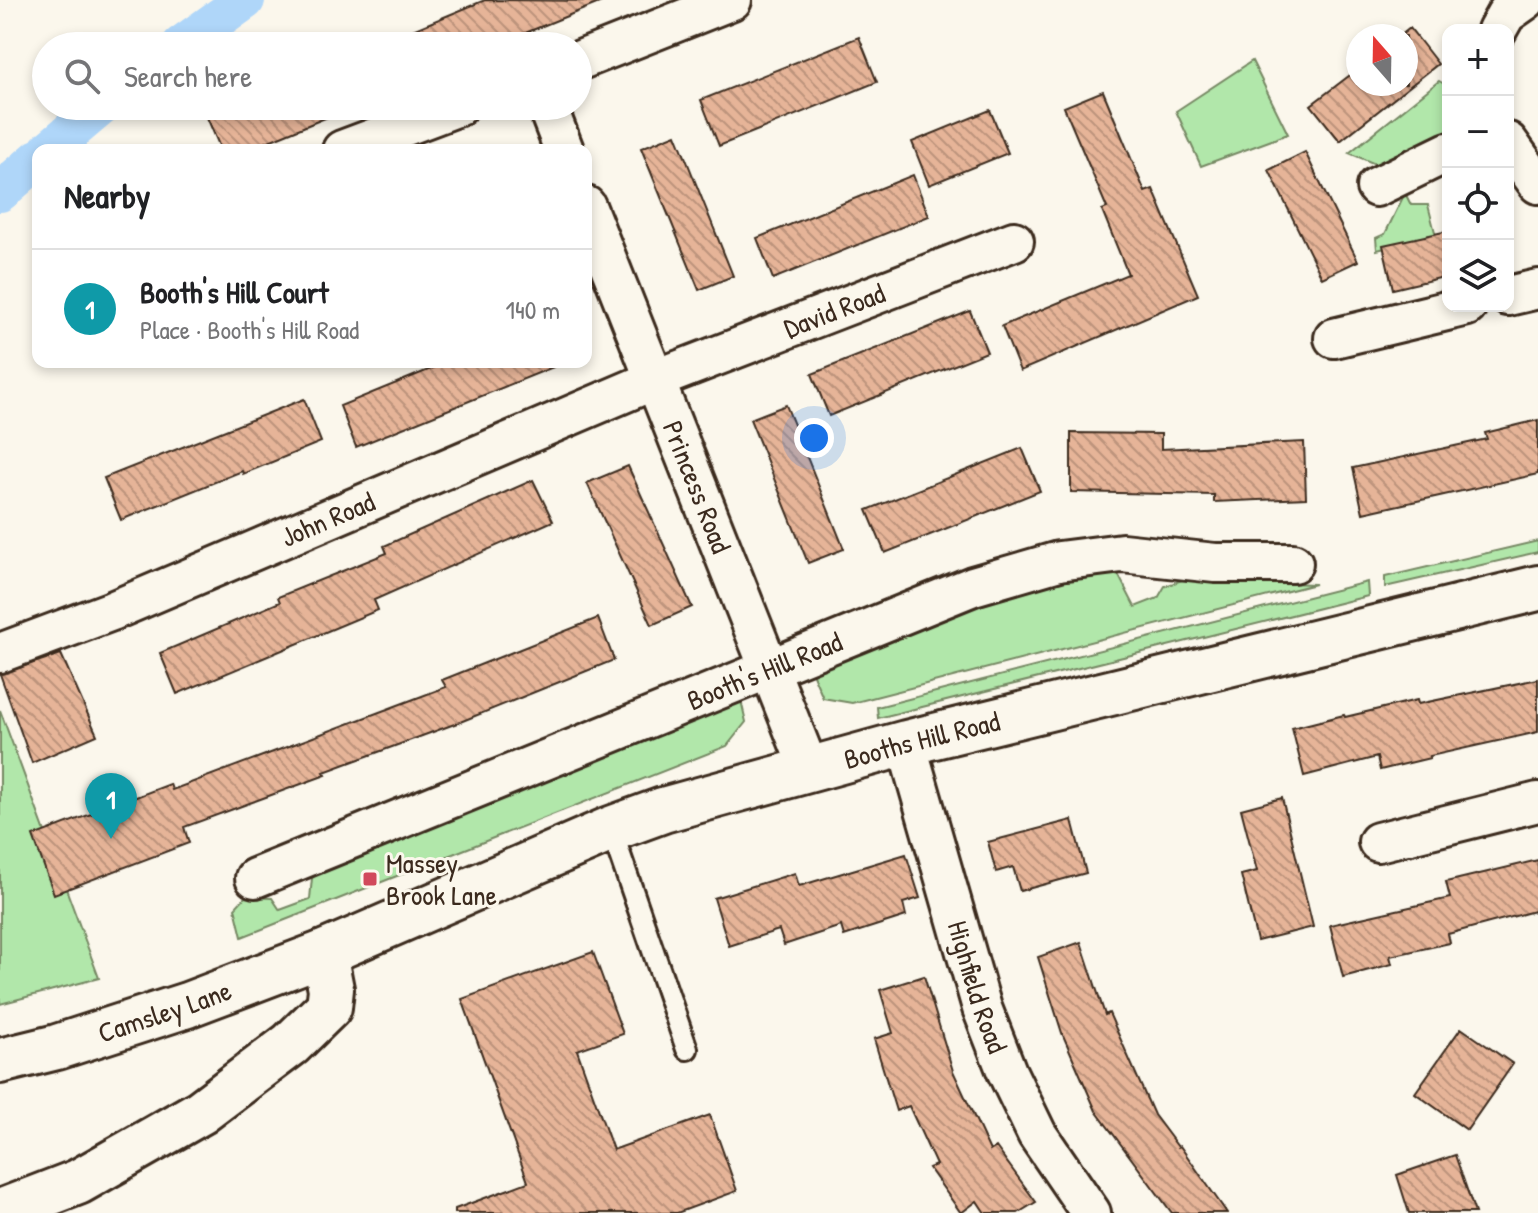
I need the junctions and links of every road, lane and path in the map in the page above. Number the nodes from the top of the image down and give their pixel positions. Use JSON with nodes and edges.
{"nodes":[{"id":1,"x":732,"y":0,"type":"edge"},
{"id":2,"x":1526,"y":0,"type":"edge"},
{"id":3,"x":1500,"y":24,"type":"edge"},
{"id":4,"x":592,"y":55,"type":"edge"},
{"id":5,"x":422,"y":120,"type":"edge"},
{"id":6,"x":552,"y":120,"type":"edge"},
{"id":7,"x":358,"y":144,"type":"edge"},
{"id":8,"x":562,"y":144,"type":"edge"},
{"id":9,"x":1514,"y":150,"type":"edge"},
{"id":10,"x":1442,"y":155,"type":"edge"},
{"id":11,"x":1538,"y":184,"type":"edge"},
{"id":12,"x":1376,"y":187,"type":"dead end"},
{"id":13,"x":592,"y":221,"type":"edge"},
{"id":14,"x":1014,"y":241,"type":"dead end"},
{"id":15,"x":1538,"y":289,"type":"edge"},
{"id":16,"x":1514,"y":295,"type":"edge"},
{"id":17,"x":1442,"y":312,"type":"edge"},
{"id":18,"x":1334,"y":338,"type":"dead end"},
{"id":19,"x":654,"y":380,"type":"junction"},
{"id":20,"x":1293,"y":563,"type":"dead end"},
{"id":21,"x":1538,"y":588,"type":"edge"},
{"id":22,"x":0,"y":653,"type":"edge"},
{"id":23,"x":769,"y":667,"type":"junction"},
{"id":24,"x":906,"y":743,"type":"junction"},
{"id":25,"x":809,"y":769,"type":"junction"},
{"id":26,"x":1538,"y":802,"type":"edge"},
{"id":27,"x":611,"y":829,"type":"junction"},
{"id":28,"x":1378,"y":842,"type":"dead end"},
{"id":29,"x":255,"y":878,"type":"dead end"},
{"id":30,"x":324,"y":953,"type":"junction"},
{"id":31,"x":687,"y":1049,"type":"dead end"},
{"id":32,"x":0,"y":1061,"type":"edge"},
{"id":33,"x":0,"y":1212,"type":"edge"},
{"id":34,"x":1091,"y":1213,"type":"edge"}],
"edges":[{"from":1,"to":4,"type":"street"},
{"from":2,"to":3,"type":"street"},
{"from":5,"to":7,"type":"street"},
{"from":6,"to":8,"type":"street"},
{"from":9,"to":11,"type":"street"},
{"from":10,"to":12,"type":"street"},
{"from":13,"to":19,"type":"street","name":"Princess Road"},
{"from":14,"to":19,"type":"street","name":"David Road"},
{"from":15,"to":16,"type":"street"},
{"from":17,"to":18,"type":"street"},
{"from":19,"to":22,"type":"street","name":"John Road"},
{"from":19,"to":23,"type":"street","name":"Princess Road"},
{"from":20,"to":23,"type":"street","name":"Booth's Hill Road"},
{"from":21,"to":24,"type":"main road","name":"Booths Hill Road"},
{"from":23,"to":25,"type":"street","name":"Princess Road"},
{"from":23,"to":29,"type":"street","name":"Booth's Hill Road"},
{"from":24,"to":25,"type":"main road","name":"Booths Hill Road"},
{"from":24,"to":34,"type":"street","name":"Highfield Road"},
{"from":25,"to":27,"type":"main road","name":"Booths Hill Road"},
{"from":26,"to":28,"type":"street"},
{"from":27,"to":30,"type":"main road","name":"Booths Hill Road"},
{"from":27,"to":31,"type":"lane"},
{"from":30,"to":32,"type":"main road","name":"Camsley Lane"},
{"from":30,"to":33,"type":"main road"}]}
